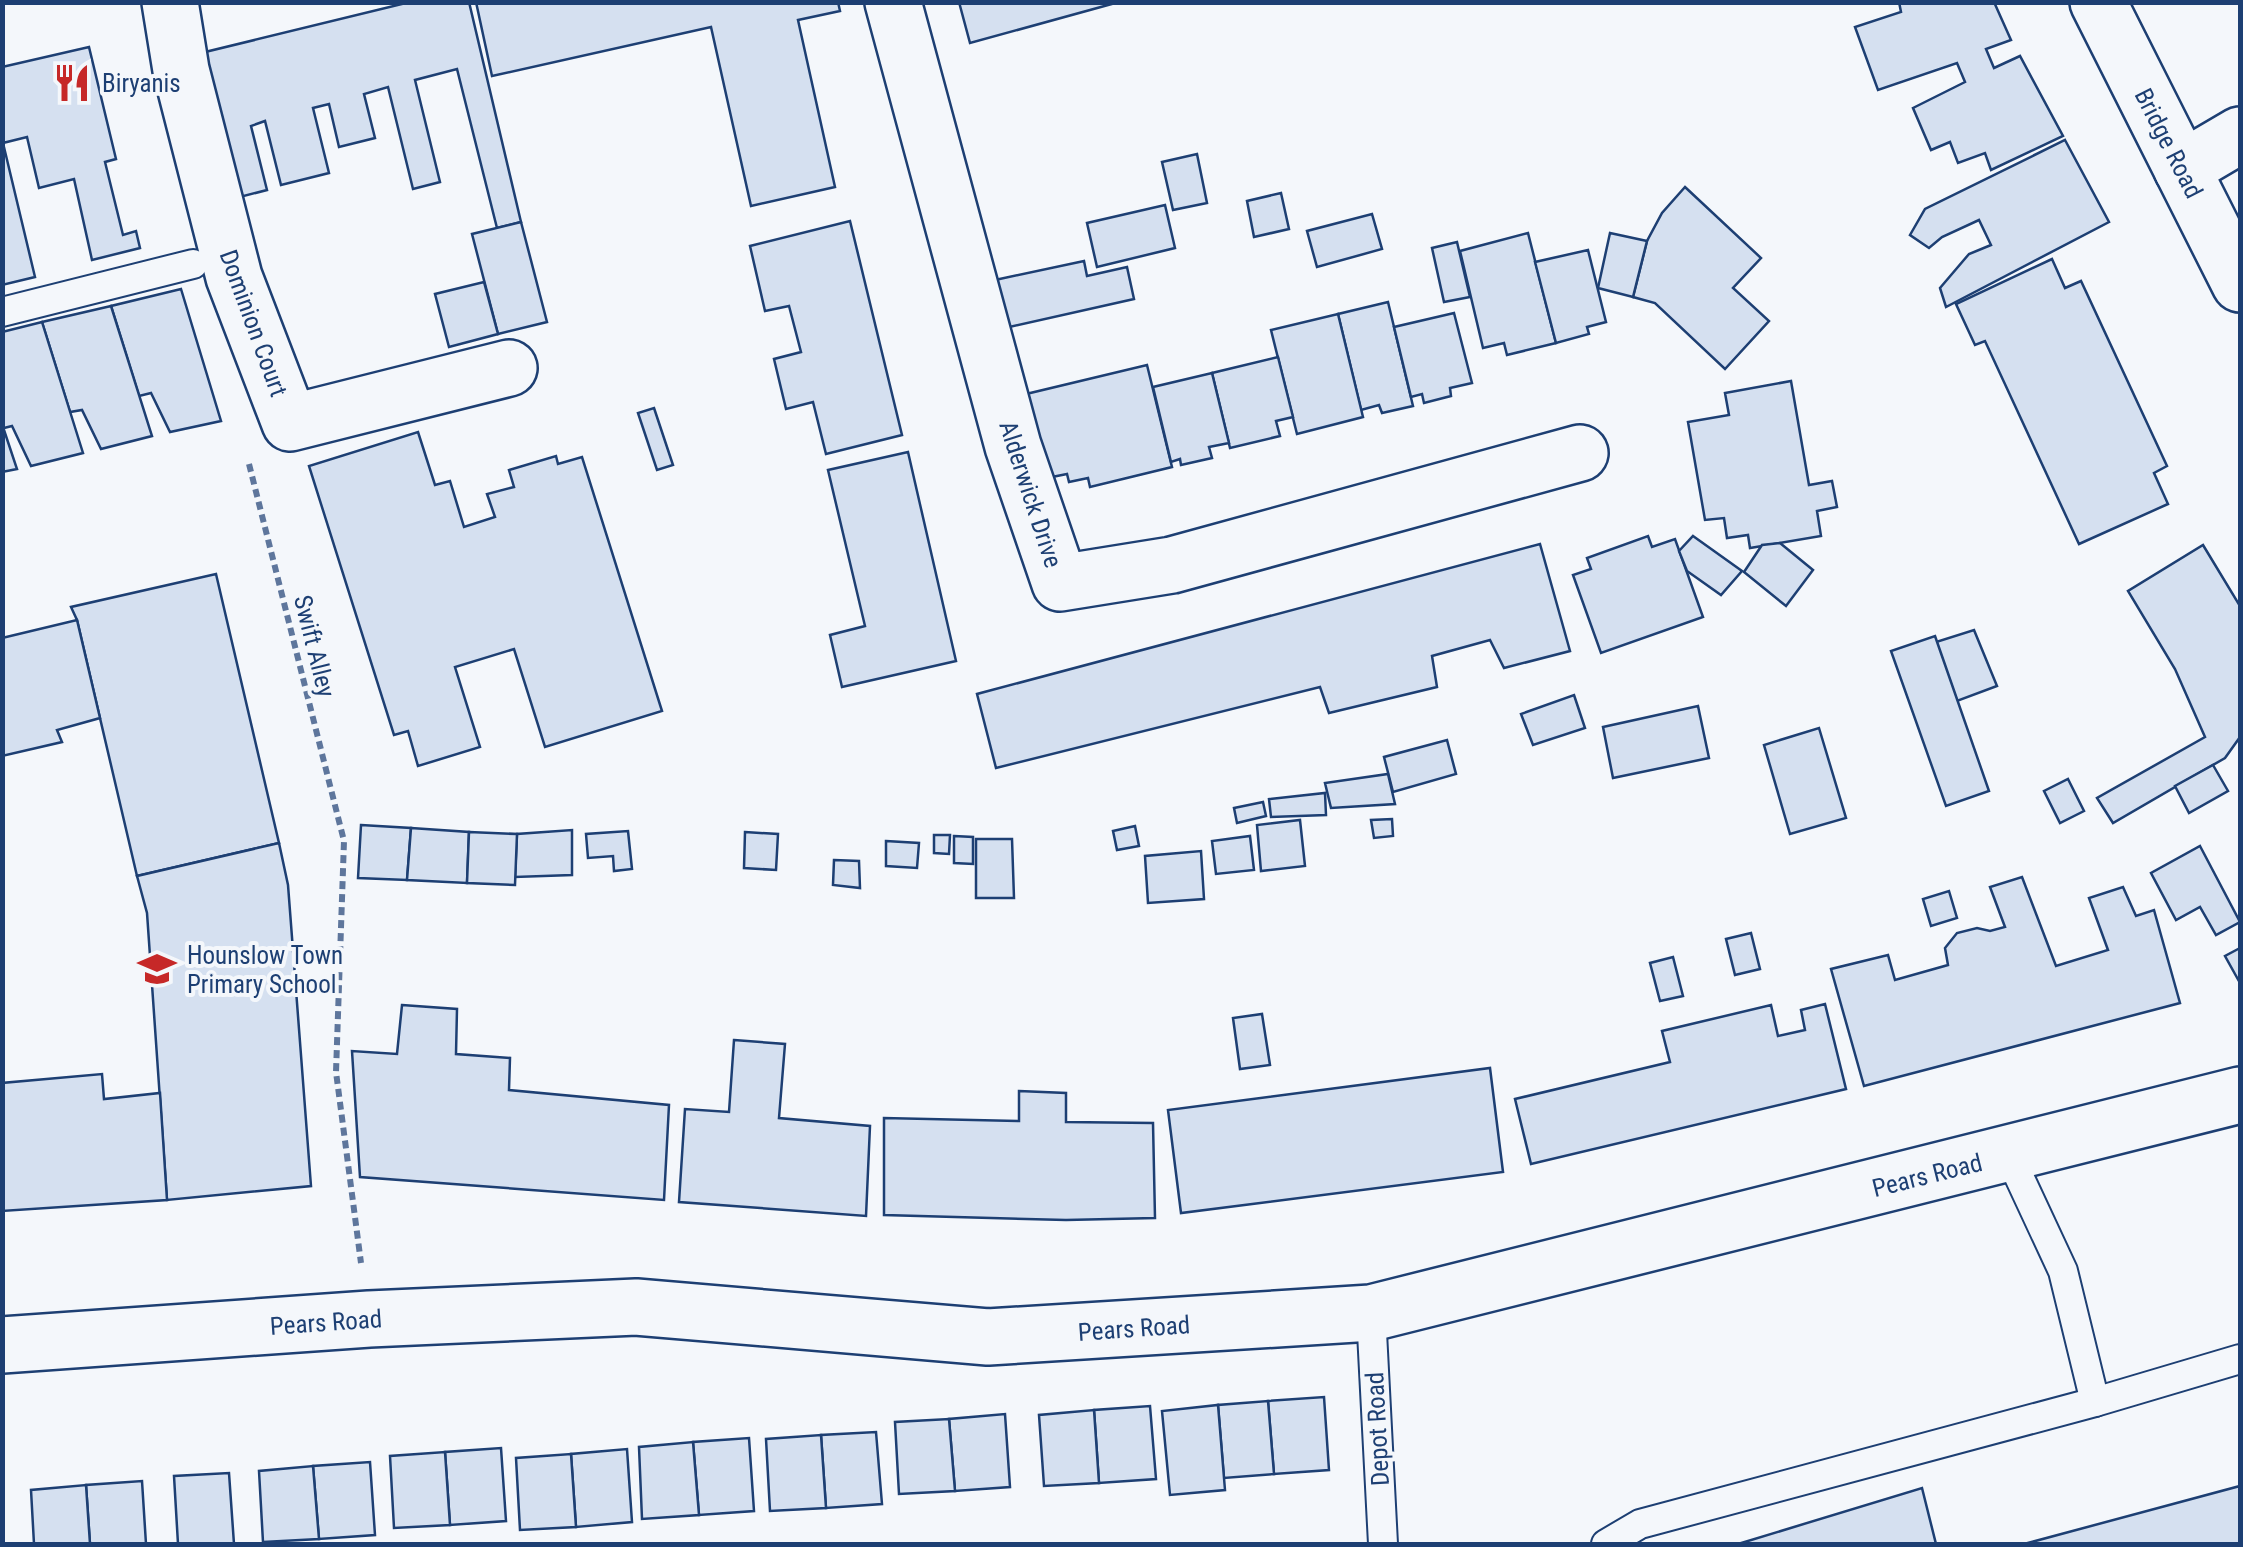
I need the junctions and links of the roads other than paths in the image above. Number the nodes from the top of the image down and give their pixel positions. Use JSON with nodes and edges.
{"nodes":[{"id":1,"x":170,"y":2,"type":"edge"},
{"id":2,"x":893,"y":2,"type":"edge"},
{"id":3,"x":2098,"y":2,"type":"edge"},
{"id":4,"x":2240,"y":135,"type":"edge"},
{"id":5,"x":2182,"y":169,"type":"junction"},
{"id":6,"x":193,"y":264,"type":"dead end"},
{"id":7,"x":2240,"y":284,"type":"edge"},
{"id":8,"x":2,"y":312,"type":"edge"},
{"id":9,"x":508,"y":368,"type":"dead end"},
{"id":10,"x":1580,"y":453,"type":"dead end"},
{"id":11,"x":2240,"y":1095,"type":"edge"},
{"id":12,"x":2009,"y":1155,"type":"junction"},
{"id":13,"x":1371,"y":1312,"type":"junction"},
{"id":14,"x":2,"y":1345,"type":"edge"},
{"id":15,"x":2240,"y":1359,"type":"edge"},
{"id":16,"x":2095,"y":1402,"type":"junction"},
{"id":17,"x":1383,"y":1544,"type":"edge"},
{"id":18,"x":1606,"y":1544,"type":"edge"}],
"edges":[{"from":1,"to":9,"type":"street","name":"Dominion Court"},
{"from":2,"to":10,"type":"street","name":"Alderwick Drive"},
{"from":3,"to":5,"type":"street","name":"Bridge Road"},
{"from":4,"to":5,"type":"street"},
{"from":5,"to":7,"type":"street","name":"Bridge Road"},
{"from":6,"to":8,"type":"lane"},
{"from":11,"to":12,"type":"street","name":"Pears Road"},
{"from":12,"to":13,"type":"street","name":"Pears Road"},
{"from":12,"to":16,"type":"lane"},
{"from":13,"to":14,"type":"street","name":"Pears Road"},
{"from":13,"to":17,"type":"lane","name":"Depot Road"},
{"from":15,"to":16,"type":"lane"},
{"from":16,"to":18,"type":"lane"}]}
